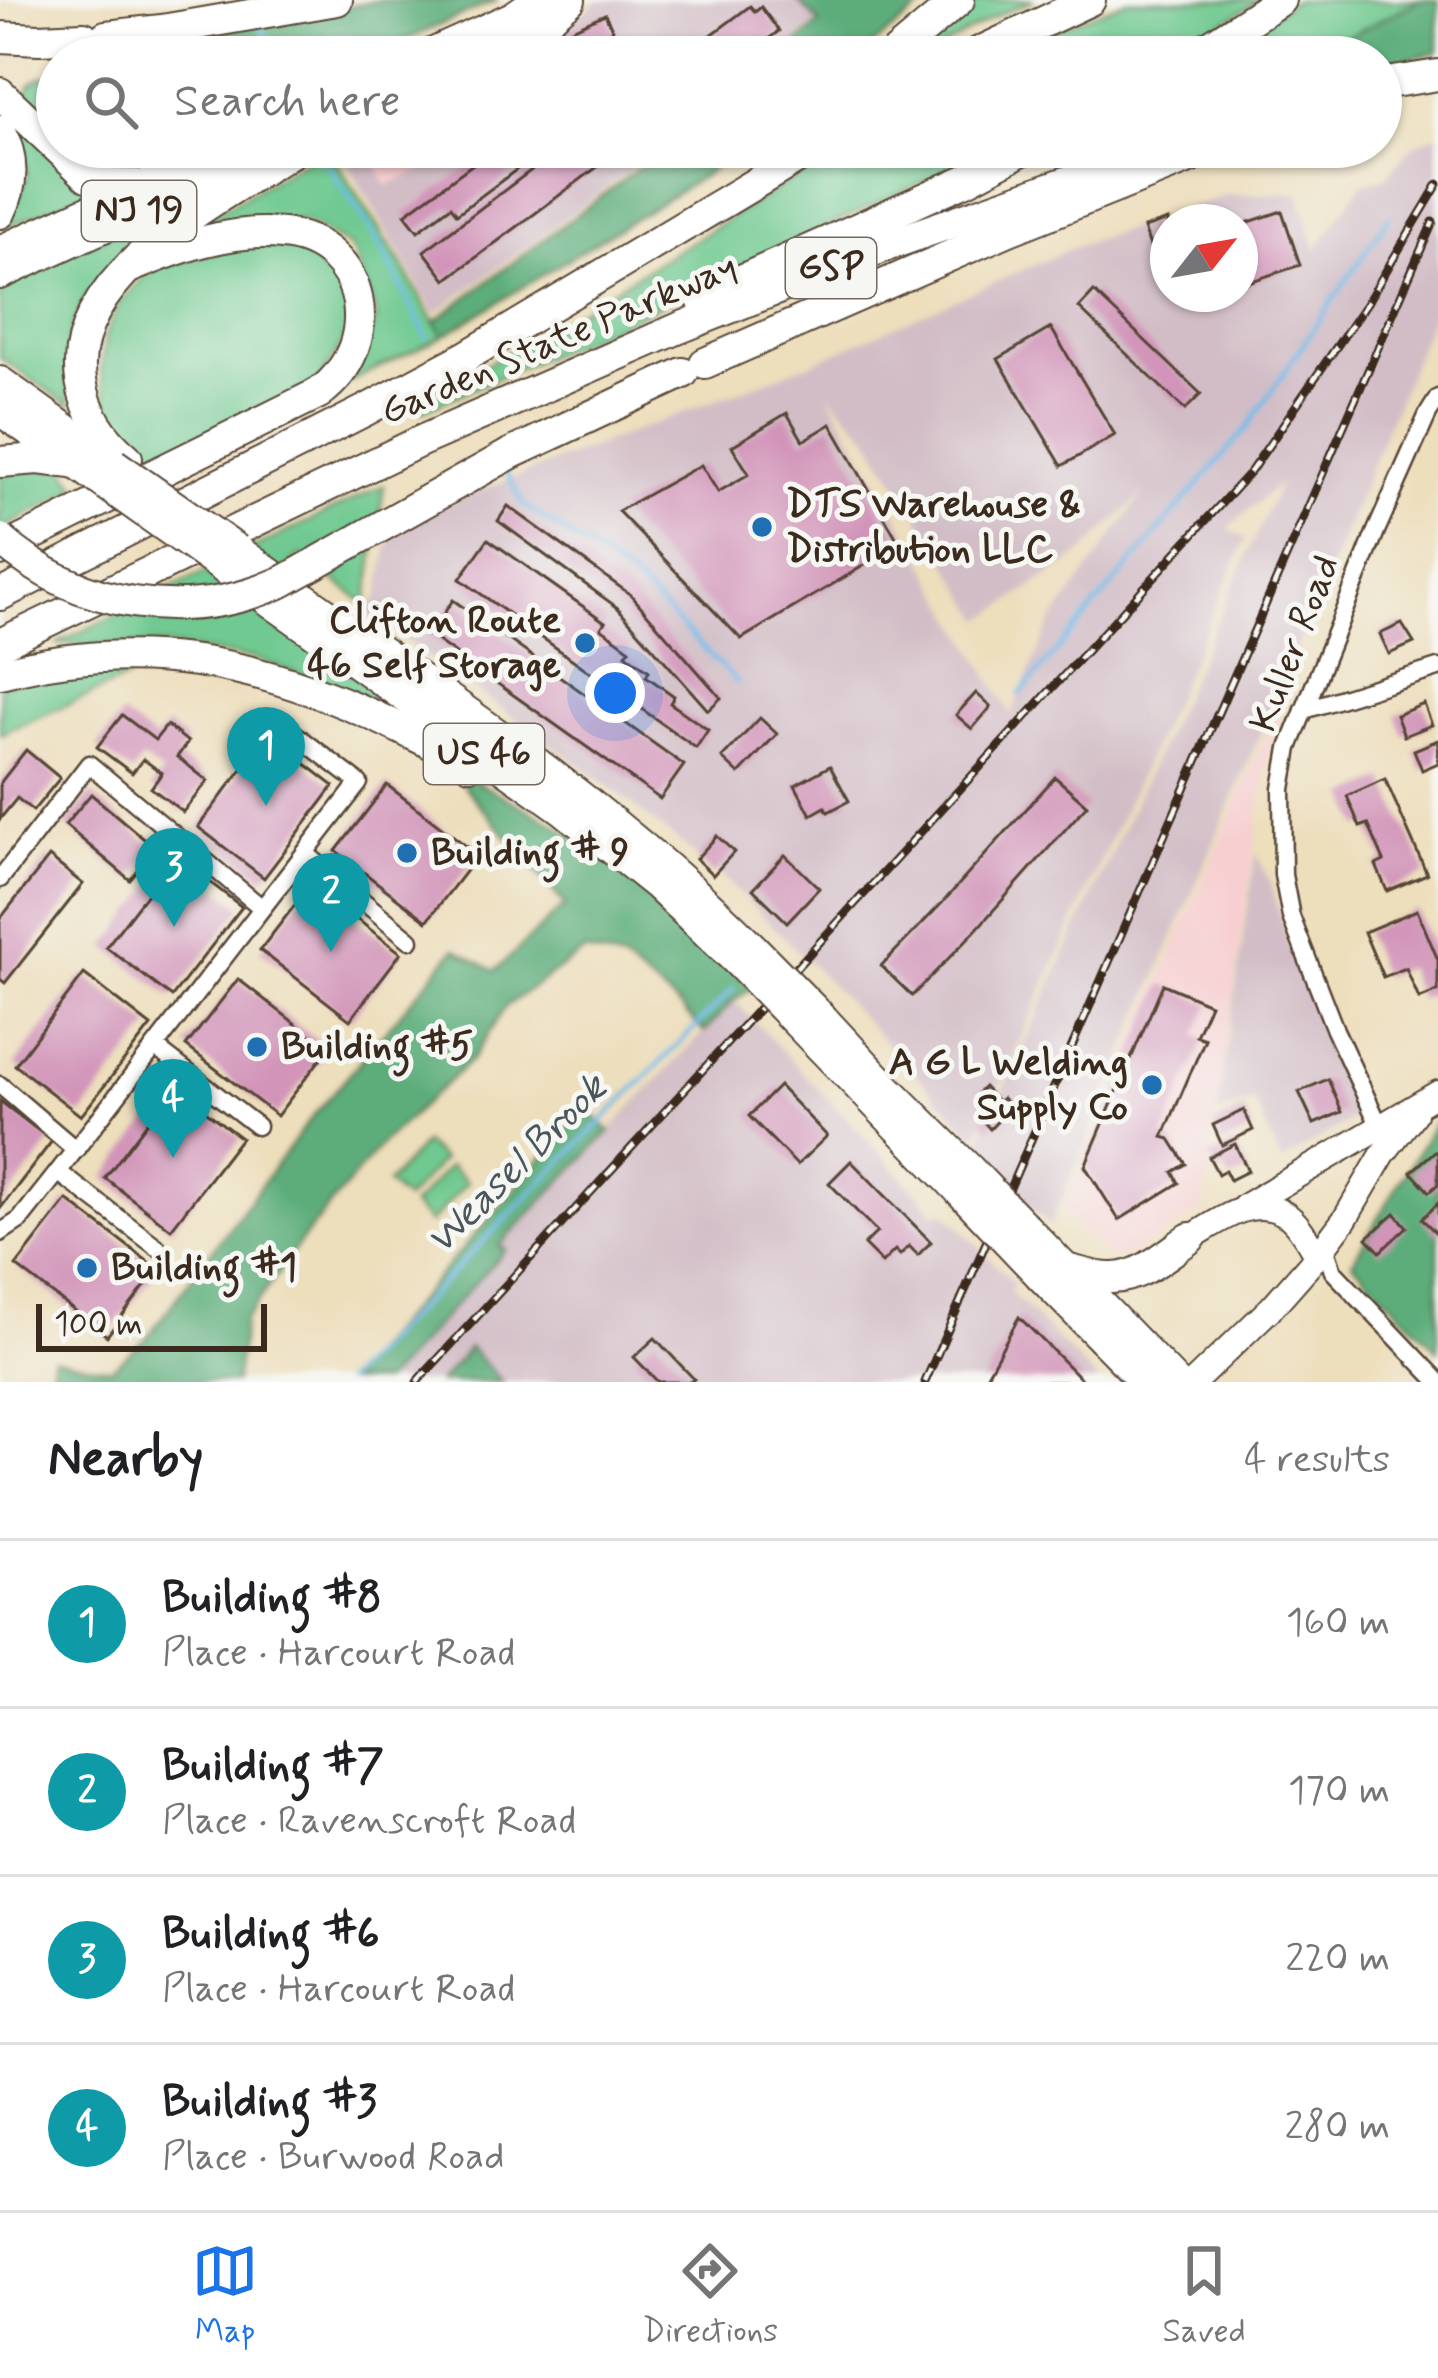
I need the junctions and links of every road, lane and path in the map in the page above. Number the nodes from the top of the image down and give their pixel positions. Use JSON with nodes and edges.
{"nodes":[{"id":1,"x":337,"y":0,"type":"edge"},
{"id":2,"x":538,"y":0,"type":"edge"},
{"id":3,"x":570,"y":0,"type":"edge"},
{"id":4,"x":959,"y":0,"type":"edge"},
{"id":5,"x":1090,"y":0,"type":"edge"},
{"id":6,"x":1280,"y":0,"type":"edge"},
{"id":7,"x":95,"y":36,"type":"edge"},
{"id":8,"x":471,"y":36,"type":"edge"},
{"id":9,"x":514,"y":36,"type":"edge"},
{"id":10,"x":916,"y":36,"type":"edge"},
{"id":11,"x":1014,"y":36,"type":"edge"},
{"id":12,"x":1224,"y":36,"type":"edge"},
{"id":13,"x":0,"y":37,"type":"edge"},
{"id":14,"x":36,"y":39,"type":"edge"},
{"id":15,"x":1438,"y":76,"type":"edge"},
{"id":16,"x":1402,"y":81,"type":"edge"},
{"id":17,"x":0,"y":93,"type":"edge"},
{"id":18,"x":36,"y":127,"type":"edge"},
{"id":19,"x":0,"y":130,"type":"edge"},
{"id":20,"x":79,"y":168,"type":"edge"},
{"id":21,"x":183,"y":168,"type":"edge"},
{"id":22,"x":232,"y":168,"type":"edge"},
{"id":23,"x":267,"y":168,"type":"edge"},
{"id":24,"x":753,"y":168,"type":"edge"},
{"id":25,"x":780,"y":168,"type":"edge"},
{"id":26,"x":987,"y":168,"type":"edge"},
{"id":27,"x":1105,"y":168,"type":"edge"},
{"id":28,"x":1164,"y":168,"type":"edge"},
{"id":29,"x":145,"y":185,"type":"junction"},
{"id":30,"x":0,"y":213,"type":"edge"},
{"id":31,"x":682,"y":226,"type":"junction"},
{"id":32,"x":0,"y":251,"type":"edge"},
{"id":33,"x":129,"y":268,"type":"junction"},
{"id":34,"x":0,"y":274,"type":"edge"},
{"id":35,"x":0,"y":382,"type":"edge"},
{"id":36,"x":1438,"y":398,"type":"edge"},
{"id":37,"x":0,"y":410,"type":"edge"},
{"id":38,"x":0,"y":462,"type":"edge"},
{"id":39,"x":102,"y":465,"type":"junction"},
{"id":40,"x":0,"y":539,"type":"edge"},
{"id":41,"x":0,"y":551,"type":"edge"},
{"id":42,"x":225,"y":556,"type":"junction"},
{"id":43,"x":153,"y":569,"type":"junction"},
{"id":44,"x":0,"y":595,"type":"edge"},
{"id":45,"x":0,"y":644,"type":"edge"},
{"id":46,"x":1438,"y":668,"type":"edge"},
{"id":47,"x":0,"y":674,"type":"edge"},
{"id":48,"x":1304,"y":710,"type":"junction"},
{"id":49,"x":286,"y":727,"type":"dead end"},
{"id":50,"x":611,"y":847,"type":"junction"},
{"id":51,"x":305,"y":853,"type":"junction"},
{"id":52,"x":0,"y":879,"type":"edge"},
{"id":53,"x":262,"y":908,"type":"junction"},
{"id":54,"x":410,"y":940,"type":"dead end"},
{"id":55,"x":747,"y":956,"type":"junction"},
{"id":56,"x":155,"y":1047,"type":"junction"},
{"id":57,"x":0,"y":1085,"type":"edge"},
{"id":58,"x":1433,"y":1105,"type":"edge"},
{"id":59,"x":257,"y":1126,"type":"dead end"},
{"id":60,"x":1380,"y":1127,"type":"junction"},
{"id":61,"x":76,"y":1150,"type":"junction"},
{"id":62,"x":58,"y":1172,"type":"junction"},
{"id":63,"x":1245,"y":1206,"type":"junction"},
{"id":64,"x":0,"y":1233,"type":"edge"},
{"id":65,"x":1190,"y":1238,"type":"joint"},
{"id":66,"x":157,"y":1247,"type":"dead end"},
{"id":67,"x":1321,"y":1251,"type":"junction"},
{"id":68,"x":1151,"y":1265,"type":"junction"},
{"id":69,"x":1052,"y":1266,"type":"junction"},
{"id":70,"x":1134,"y":1340,"type":"junction"},
{"id":71,"x":1171,"y":1380,"type":"edge"},
{"id":72,"x":1438,"y":1381,"type":"edge"}],
"edges":[{"from":1,"to":7,"type":"highway"},
{"from":2,"to":8,"type":"highway"},
{"from":3,"to":9,"type":"highway"},
{"from":4,"to":10,"type":"highway"},
{"from":5,"to":11,"type":"highway"},
{"from":6,"to":12,"type":"highway"},
{"from":13,"to":14,"type":"highway"},
{"from":15,"to":16,"type":"highway"},
{"from":17,"to":18,"type":"highway"},
{"from":19,"to":30,"type":"highway"},
{"from":20,"to":29,"type":"highway"},
{"from":21,"to":29,"type":"highway","number":"NJ 19"},
{"from":22,"to":34,"type":"highway","number":"NJ 19"},
{"from":23,"to":33,"type":"highway"},
{"from":24,"to":31,"type":"highway"},
{"from":25,"to":31,"type":"highway","name":"Garden State Parkway"},
{"from":26,"to":43,"type":"highway"},
{"from":27,"to":43,"type":"highway","name":"Garden State Parkway","number":"GSP"},
{"from":28,"to":40,"type":"highway","bridge":true},
{"from":29,"to":32,"type":"highway","number":"NJ 19"},
{"from":31,"to":44,"type":"highway","name":"Garden State Parkway"},
{"from":33,"to":39,"type":"highway"},
{"from":33,"to":41,"type":"highway"},
{"from":35,"to":39,"type":"highway","number":"US 46"},
{"from":36,"to":48,"type":"street","name":"Kuller Road"},
{"from":37,"to":39,"type":"highway","number":"US 46"},
{"from":38,"to":39,"type":"highway"},
{"from":39,"to":42,"type":"highway","number":"US 46","bridge":true},
{"from":42,"to":50,"type":"highway","number":"US 46"},
{"from":42,"to":55,"type":"highway","number":"US 46"},
{"from":43,"to":45,"type":"highway","name":"Garden State Parkway","number":"GSP"},
{"from":46,"to":48,"type":"street"},
{"from":47,"to":50,"type":"highway"},
{"from":48,"to":60,"type":"street","name":"Kuller Road"},
{"from":49,"to":51,"type":"street"},
{"from":50,"to":55,"type":"highway","number":"US 46"},
{"from":51,"to":53,"type":"street"},
{"from":51,"to":54,"type":"street"},
{"from":52,"to":53,"type":"street"},
{"from":53,"to":56,"type":"street"},
{"from":55,"to":69,"type":"highway","number":"US 46","bridge":true},
{"from":56,"to":59,"type":"street"},
{"from":56,"to":61,"type":"street"},
{"from":57,"to":61,"type":"street"},
{"from":58,"to":60,"type":"street"},
{"from":58,"to":67,"type":"street"},
{"from":60,"to":63,"type":"street"},
{"from":61,"to":62,"type":"street"},
{"from":62,"to":64,"type":"street"},
{"from":62,"to":66,"type":"street"},
{"from":63,"to":65,"type":"street"},
{"from":63,"to":67,"type":"street"},
{"from":65,"to":68,"type":"highway"},
{"from":67,"to":71,"type":"street"},
{"from":67,"to":72,"type":"street"},
{"from":68,"to":69,"type":"highway"},
{"from":68,"to":70,"type":"highway"},
{"from":69,"to":70,"type":"highway","number":"US 46"},
{"from":69,"to":71,"type":"highway","number":"US 46"},
{"from":70,"to":71,"type":"highway","number":"US 46"}]}
